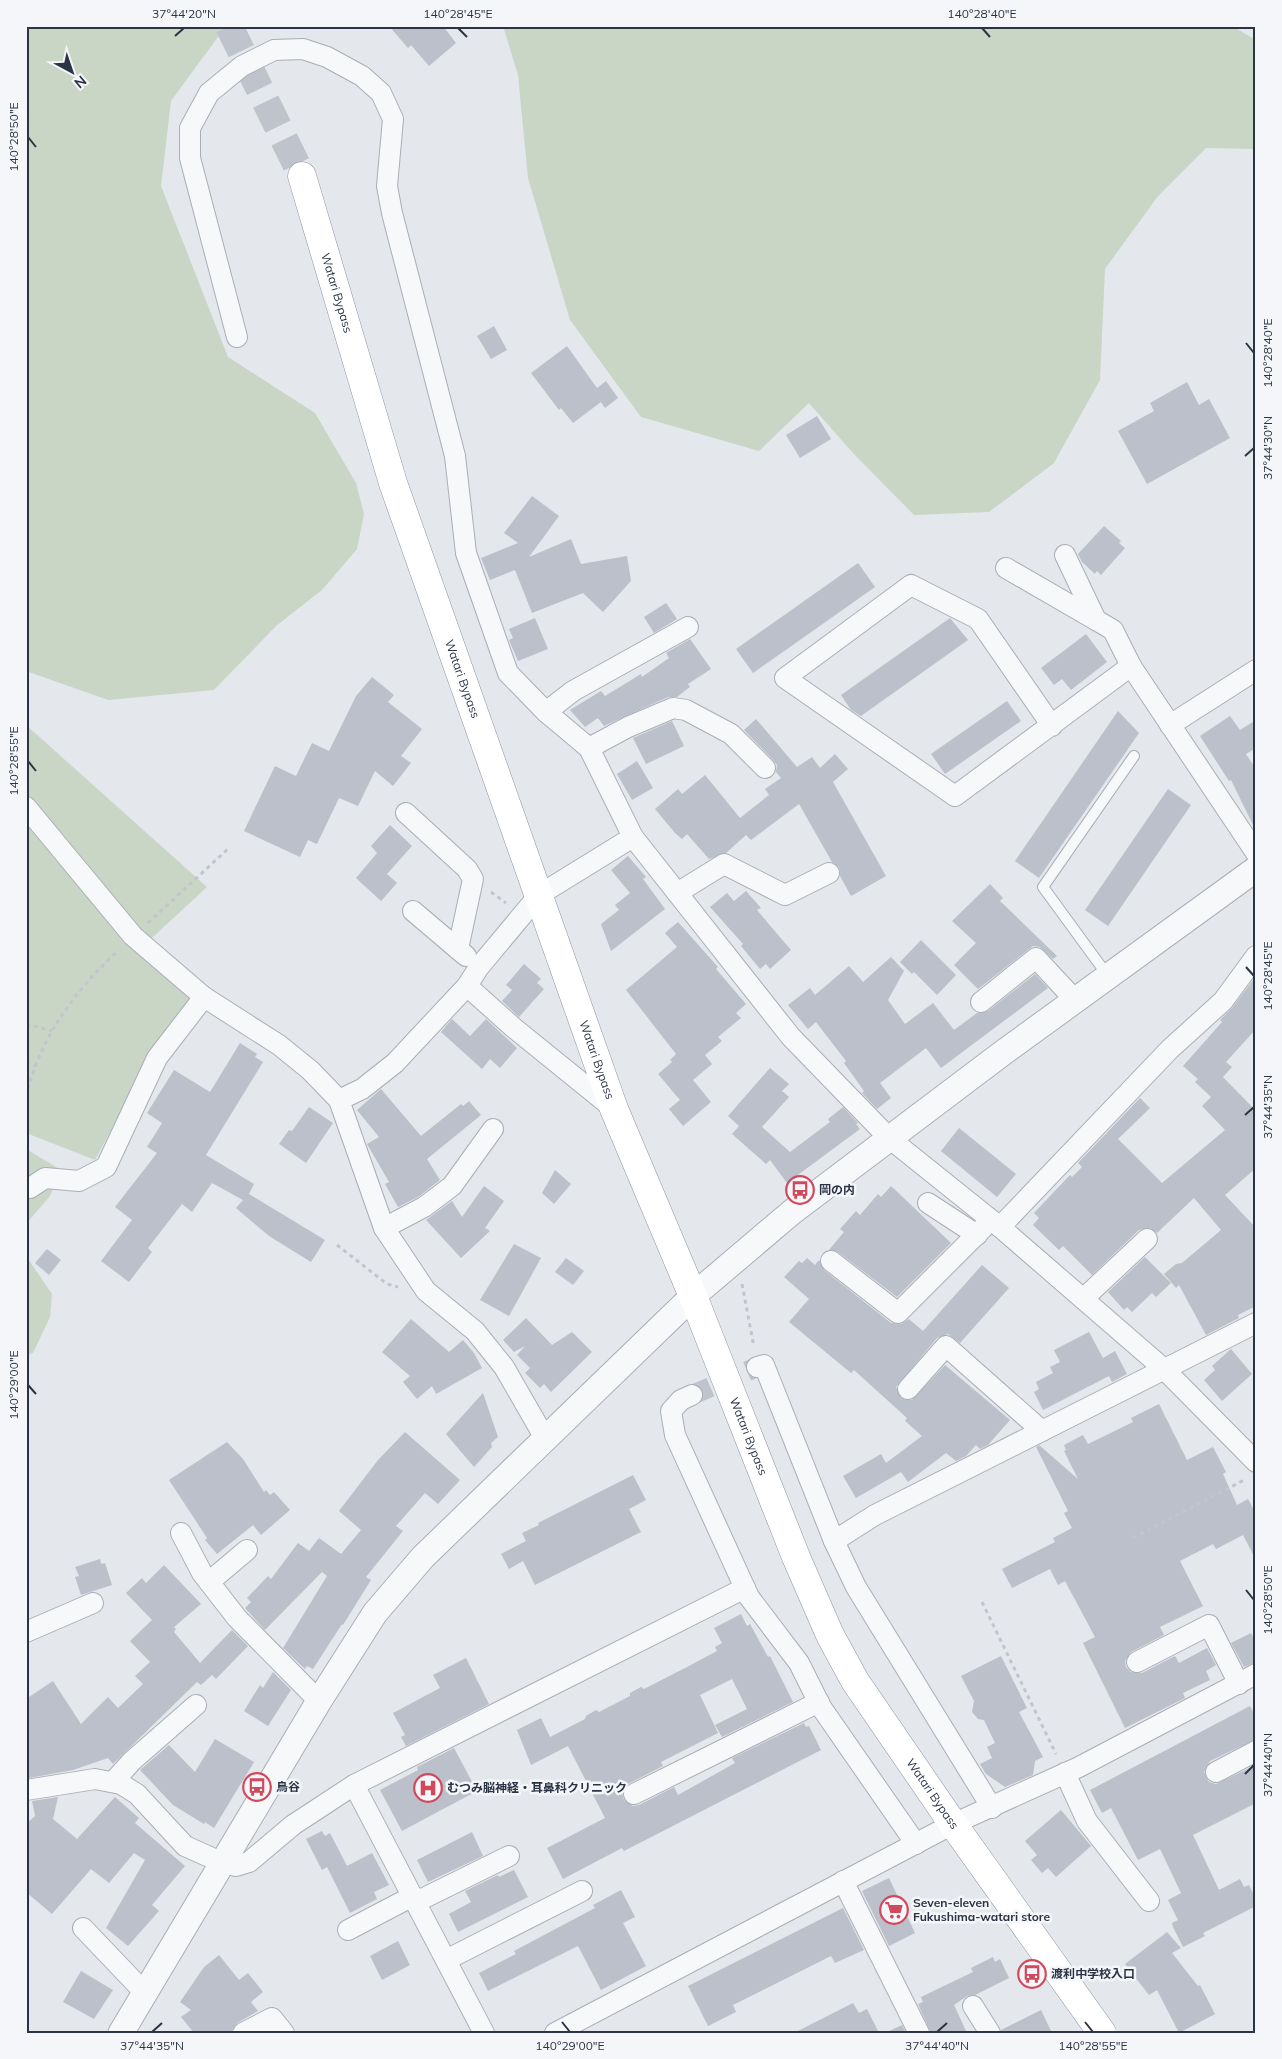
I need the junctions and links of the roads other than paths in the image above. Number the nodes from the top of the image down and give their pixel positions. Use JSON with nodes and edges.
{"nodes":[{"id":1,"x":302,"y":176,"type":"tunnel mouth"},
{"id":2,"x":237,"y":337,"type":"dead end"},
{"id":3,"x":1065,"y":555,"type":"dead end"},
{"id":4,"x":1006,"y":568,"type":"dead end"},
{"id":5,"x":1096,"y":620,"type":"junction"},
{"id":6,"x":688,"y":627,"type":"dead end"},
{"id":7,"x":1131,"y":666,"type":"junction"},
{"id":8,"x":1256,"y":670,"type":"edge"},
{"id":9,"x":546,"y":712,"type":"junction"},
{"id":10,"x":1170,"y":725,"type":"junction"},
{"id":11,"x":1052,"y":726,"type":"junction"},
{"id":12,"x":588,"y":748,"type":"junction"},
{"id":13,"x":1134,"y":756,"type":"dead end"},
{"id":14,"x":765,"y":768,"type":"dead end"},
{"id":15,"x":26,"y":807,"type":"edge"},
{"id":16,"x":406,"y":813,"type":"dead end"},
{"id":17,"x":632,"y":837,"type":"junction"},
{"id":18,"x":1256,"y":853,"type":"edge"},
{"id":19,"x":1256,"y":869,"type":"edge"},
{"id":20,"x":829,"y":872,"type":"dead end"},
{"id":21,"x":677,"y":893,"type":"junction"},
{"id":22,"x":531,"y":905,"type":"junction"},
{"id":23,"x":413,"y":911,"type":"dead end"},
{"id":24,"x":458,"y":949,"type":"junction"},
{"id":25,"x":1254,"y":964,"type":"edge"},
{"id":26,"x":479,"y":967,"type":"junction"},
{"id":27,"x":1108,"y":976,"type":"junction"},
{"id":28,"x":466,"y":986,"type":"junction"},
{"id":29,"x":204,"y":996,"type":"junction"},
{"id":30,"x":1075,"y":1000,"type":"junction"},
{"id":31,"x":981,"y":1002,"type":"dead end"},
{"id":32,"x":339,"y":1100,"type":"junction"},
{"id":33,"x":614,"y":1109,"type":"junction"},
{"id":34,"x":493,"y":1129,"type":"dead end"},
{"id":35,"x":889,"y":1138,"type":"junction"},
{"id":36,"x":30,"y":1188,"type":"dead end"},
{"id":37,"x":928,"y":1203,"type":"dead end"},
{"id":38,"x":996,"y":1224,"type":"junction"},
{"id":39,"x":384,"y":1228,"type":"junction"},
{"id":40,"x":977,"y":1234,"type":"junction"},
{"id":41,"x":1147,"y":1239,"type":"dead end"},
{"id":42,"x":831,"y":1261,"type":"dead end"},
{"id":43,"x":693,"y":1296,"type":"junction"},
{"id":44,"x":1083,"y":1299,"type":"junction"},
{"id":45,"x":1256,"y":1323,"type":"edge"},
{"id":46,"x":757,"y":1367,"type":"road end"},
{"id":47,"x":1164,"y":1369,"type":"junction"},
{"id":48,"x":908,"y":1389,"type":"dead end"},
{"id":49,"x":692,"y":1394,"type":"tunnel mouth"},
{"id":50,"x":1042,"y":1431,"type":"junction"},
{"id":51,"x":546,"y":1440,"type":"junction"},
{"id":52,"x":1251,"y":1470,"type":"edge"},
{"id":53,"x":181,"y":1534,"type":"dead end"},
{"id":54,"x":834,"y":1541,"type":"junction"},
{"id":55,"x":247,"y":1550,"type":"dead end"},
{"id":56,"x":209,"y":1582,"type":"junction"},
{"id":57,"x":745,"y":1588,"type":"junction"},
{"id":58,"x":93,"y":1603,"type":"dead end"},
{"id":59,"x":26,"y":1632,"type":"edge"},
{"id":60,"x":1137,"y":1662,"type":"dead end"},
{"id":61,"x":1248,"y":1679,"type":"edge"},
{"id":62,"x":319,"y":1701,"type":"junction"},
{"id":63,"x":819,"y":1702,"type":"junction"},
{"id":64,"x":196,"y":1705,"type":"dead end"},
{"id":65,"x":1256,"y":1751,"type":"edge"},
{"id":66,"x":1216,"y":1772,"type":"dead end"},
{"id":67,"x":1065,"y":1773,"type":"junction"},
{"id":68,"x":113,"y":1782,"type":"junction"},
{"id":69,"x":354,"y":1785,"type":"junction"},
{"id":70,"x":26,"y":1790,"type":"edge"},
{"id":71,"x":634,"y":1794,"type":"dead end"},
{"id":72,"x":992,"y":1808,"type":"junction"},
{"id":73,"x":953,"y":1824,"type":"junction"},
{"id":74,"x":916,"y":1844,"type":"junction"},
{"id":75,"x":509,"y":1856,"type":"dead end"},
{"id":76,"x":223,"y":1863,"type":"junction"},
{"id":77,"x":844,"y":1882,"type":"junction"},
{"id":78,"x":582,"y":1891,"type":"dead end"},
{"id":79,"x":1004,"y":1894,"type":"junction"},
{"id":80,"x":414,"y":1899,"type":"junction"},
{"id":81,"x":1149,"y":1901,"type":"dead end"},
{"id":82,"x":83,"y":1928,"type":"dead end"},
{"id":83,"x":348,"y":1930,"type":"dead end"},
{"id":84,"x":446,"y":1960,"type":"junction"},
{"id":85,"x":145,"y":1993,"type":"junction"},
{"id":86,"x":973,"y":2006,"type":"dead end"},
{"id":87,"x":121,"y":2033,"type":"edge"},
{"id":88,"x":243,"y":2033,"type":"edge"},
{"id":89,"x":284,"y":2033,"type":"edge"},
{"id":90,"x":484,"y":2033,"type":"edge"},
{"id":91,"x":555,"y":2033,"type":"edge"},
{"id":92,"x":919,"y":2033,"type":"edge"},
{"id":93,"x":990,"y":2033,"type":"edge"},
{"id":94,"x":1102,"y":2033,"type":"edge"},
{"id":95,"x":1120,"y":2033,"type":"edge"}],
"edges":[{"from":1,"to":22,"type":"highway","name":"Watari Bypass"},
{"from":2,"to":9,"type":"street"},
{"from":3,"to":5,"type":"street"},
{"from":4,"to":5,"type":"street"},
{"from":5,"to":7,"type":"street"},
{"from":6,"to":9,"type":"street"},
{"from":7,"to":10,"type":"street"},
{"from":7,"to":11,"type":"street"},
{"from":8,"to":10,"type":"street"},
{"from":9,"to":12,"type":"street"},
{"from":10,"to":18,"type":"street"},
{"from":11,"to":11,"type":"street"},
{"from":12,"to":14,"type":"street"},
{"from":12,"to":17,"type":"street"},
{"from":13,"to":27,"type":"lane"},
{"from":15,"to":29,"type":"street"},
{"from":16,"to":24,"type":"street"},
{"from":17,"to":21,"type":"street"},
{"from":17,"to":22,"type":"street"},
{"from":19,"to":27,"type":"street"},
{"from":20,"to":21,"type":"street"},
{"from":21,"to":35,"type":"street"},
{"from":22,"to":26,"type":"street"},
{"from":22,"to":33,"type":"highway","name":"Watari Bypass"},
{"from":23,"to":24,"type":"street"},
{"from":24,"to":26,"type":"street"},
{"from":25,"to":38,"type":"street"},
{"from":26,"to":28,"type":"street"},
{"from":27,"to":30,"type":"street"},
{"from":28,"to":32,"type":"street"},
{"from":28,"to":33,"type":"street"},
{"from":29,"to":32,"type":"street"},
{"from":29,"to":36,"type":"street"},
{"from":30,"to":31,"type":"street"},
{"from":30,"to":35,"type":"street"},
{"from":32,"to":39,"type":"street"},
{"from":33,"to":43,"type":"highway","name":"Watari Bypass"},
{"from":34,"to":39,"type":"street"},
{"from":35,"to":38,"type":"street"},
{"from":35,"to":43,"type":"street"},
{"from":37,"to":40,"type":"street"},
{"from":38,"to":40,"type":"street"},
{"from":38,"to":44,"type":"street"},
{"from":39,"to":51,"type":"street"},
{"from":40,"to":42,"type":"street"},
{"from":41,"to":44,"type":"street"},
{"from":43,"to":51,"type":"street"},
{"from":43,"to":73,"type":"highway","name":"Watari Bypass"},
{"from":44,"to":47,"type":"street"},
{"from":45,"to":47,"type":"street"},
{"from":46,"to":54,"type":"street"},
{"from":47,"to":50,"type":"street"},
{"from":47,"to":52,"type":"street"},
{"from":48,"to":50,"type":"street"},
{"from":49,"to":57,"type":"street"},
{"from":50,"to":54,"type":"street"},
{"from":51,"to":62,"type":"street"},
{"from":53,"to":56,"type":"street"},
{"from":54,"to":72,"type":"street"},
{"from":55,"to":56,"type":"street"},
{"from":56,"to":62,"type":"street"},
{"from":57,"to":63,"type":"street"},
{"from":57,"to":69,"type":"street"},
{"from":58,"to":59,"type":"street"},
{"from":60,"to":61,"type":"street"},
{"from":61,"to":67,"type":"street"},
{"from":62,"to":76,"type":"street"},
{"from":63,"to":71,"type":"street"},
{"from":63,"to":74,"type":"street"},
{"from":64,"to":68,"type":"street"},
{"from":65,"to":66,"type":"street"},
{"from":67,"to":72,"type":"street"},
{"from":67,"to":81,"type":"street"},
{"from":68,"to":70,"type":"street"},
{"from":68,"to":76,"type":"street"},
{"from":69,"to":76,"type":"street"},
{"from":69,"to":80,"type":"street"},
{"from":72,"to":73,"type":"street"},
{"from":73,"to":74,"type":"street"},
{"from":73,"to":79,"type":"highway","name":"Watari Bypass"},
{"from":74,"to":77,"type":"street"},
{"from":75,"to":80,"type":"street"},
{"from":76,"to":85,"type":"street"},
{"from":77,"to":91,"type":"street"},
{"from":77,"to":92,"type":"street"},
{"from":78,"to":84,"type":"street"},
{"from":79,"to":94,"type":"highway","name":"Watari Bypass"},
{"from":79,"to":95,"type":"highway","name":"Watari Bypass"},
{"from":80,"to":83,"type":"street"},
{"from":80,"to":84,"type":"street"},
{"from":82,"to":85,"type":"street"},
{"from":84,"to":90,"type":"street"},
{"from":85,"to":87,"type":"street"},
{"from":86,"to":93,"type":"street"},
{"from":88,"to":89,"type":"street"}]}
